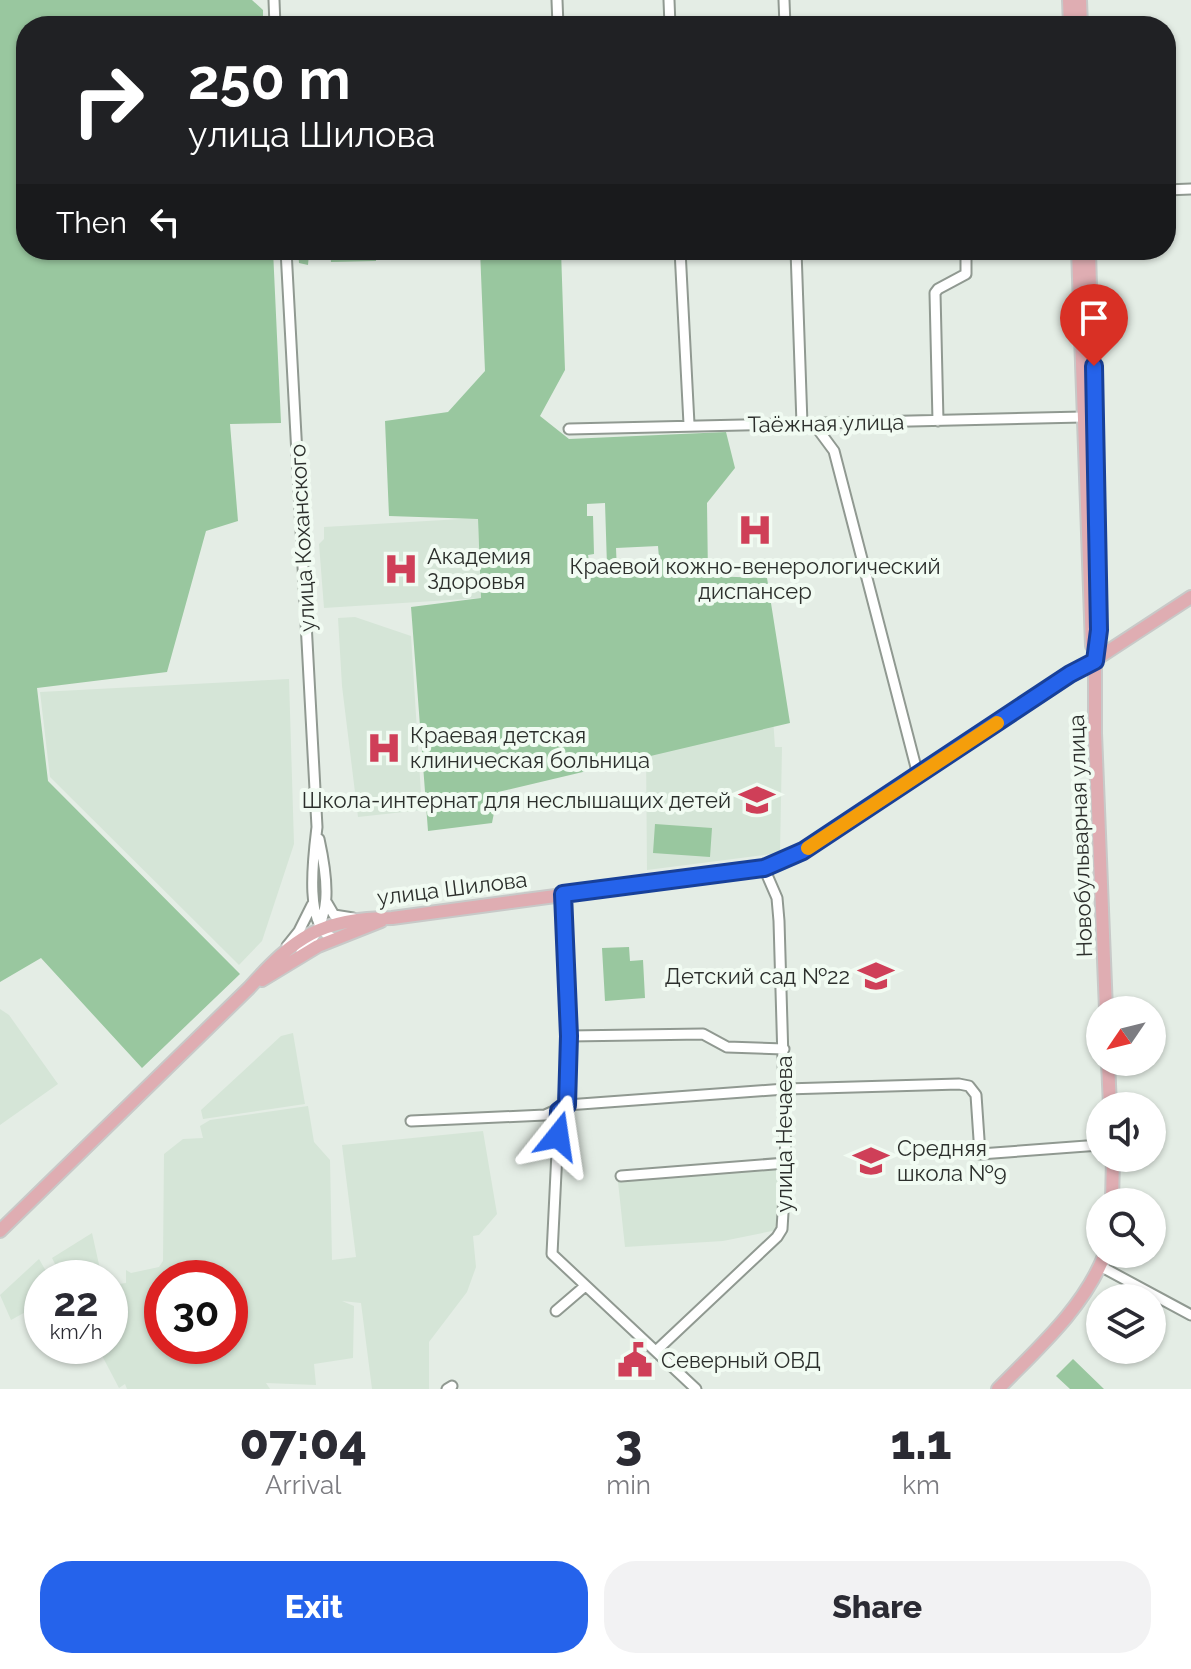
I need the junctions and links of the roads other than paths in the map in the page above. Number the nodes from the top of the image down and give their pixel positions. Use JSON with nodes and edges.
{"nodes":[{"id":1,"x":287,"y":260,"type":"edge"},
{"id":2,"x":681,"y":260,"type":"edge"},
{"id":3,"x":796,"y":260,"type":"edge"},
{"id":4,"x":966,"y":260,"type":"edge"},
{"id":5,"x":1078,"y":260,"type":"edge"},
{"id":6,"x":1089,"y":260,"type":"edge"},
{"id":7,"x":1083,"y":417,"type":"junction"},
{"id":8,"x":938,"y":421,"type":"junction"},
{"id":9,"x":689,"y":424,"type":"junction"},
{"id":10,"x":802,"y":424,"type":"junction"},
{"id":11,"x":814,"y":424,"type":"junction"},
{"id":12,"x":569,"y":429,"type":"dead end"},
{"id":13,"x":1191,"y":597,"type":"edge"},
{"id":14,"x":1095,"y":661,"type":"junction"},
{"id":15,"x":918,"y":775,"type":"junction"},
{"id":16,"x":317,"y":827,"type":"junction"},
{"id":17,"x":764,"y":868,"type":"junction"},
{"id":18,"x":563,"y":894,"type":"junction"},
{"id":19,"x":314,"y":897,"type":"junction"},
{"id":20,"x":326,"y":901,"type":"junction"},
{"id":21,"x":364,"y":918,"type":"junction"},
{"id":22,"x":392,"y":918,"type":"junction"},
{"id":23,"x":320,"y":929,"type":"junction"},
{"id":24,"x":334,"y":938,"type":"junction"},
{"id":25,"x":283,"y":960,"type":"junction"},
{"id":26,"x":1105,"y":996,"type":"edge"},
{"id":27,"x":569,"y":1036,"type":"junction"},
{"id":28,"x":784,"y":1049,"type":"junction"},
{"id":29,"x":785,"y":1089,"type":"junction"},
{"id":30,"x":563,"y":1108,"type":"junction"},
{"id":31,"x":411,"y":1121,"type":"dead end"},
{"id":32,"x":1086,"y":1146,"type":"edge"},
{"id":33,"x":786,"y":1163,"type":"junction"},
{"id":34,"x":621,"y":1176,"type":"dead end"},
{"id":35,"x":0,"y":1231,"type":"edge"},
{"id":36,"x":1099,"y":1268,"type":"edge"},
{"id":37,"x":1115,"y":1268,"type":"edge"},
{"id":38,"x":584,"y":1287,"type":"junction"},
{"id":39,"x":556,"y":1311,"type":"dead end"},
{"id":40,"x":1191,"y":1315,"type":"edge"},
{"id":41,"x":657,"y":1350,"type":"junction"},
{"id":42,"x":696,"y":1389,"type":"edge"},
{"id":43,"x":998,"y":1389,"type":"edge"}],
"edges":[{"from":1,"to":16,"type":"street","name":"улица Коханского"},
{"from":2,"to":9,"type":"street"},
{"from":3,"to":10,"type":"street"},
{"from":4,"to":8,"type":"street"},
{"from":5,"to":7,"type":"main road","name":"Новобульварная улица"},
{"from":6,"to":14,"type":"main road","name":"Новобульварная улица"},
{"from":7,"to":8,"type":"street","name":"Таёжная улица"},
{"from":7,"to":14,"type":"main road","name":"Новобульварная улица"},
{"from":8,"to":11,"type":"street","name":"Таёжная улица"},
{"from":9,"to":10,"type":"street","name":"Таёжная улица"},
{"from":9,"to":12,"type":"street","name":"Таёжная улица"},
{"from":10,"to":11,"type":"street","name":"Таёжная улица"},
{"from":11,"to":15,"type":"street"},
{"from":13,"to":14,"type":"main road","name":"улица Шилова"},
{"from":14,"to":15,"type":"main road","name":"улица Шилова"},
{"from":14,"to":26,"type":"main road","name":"Новобульварная улица"},
{"from":15,"to":17,"type":"main road","name":"улица Шилова"},
{"from":16,"to":19,"type":"street"},
{"from":16,"to":20,"type":"street"},
{"from":17,"to":18,"type":"main road","name":"улица Шилова"},
{"from":17,"to":28,"type":"street","name":"улица Нечаева"},
{"from":18,"to":22,"type":"main road","name":"улица Шилова"},
{"from":18,"to":27,"type":"street"},
{"from":19,"to":23,"type":"street"},
{"from":19,"to":25,"type":"street"},
{"from":20,"to":21,"type":"street"},
{"from":20,"to":23,"type":"street"},
{"from":21,"to":22,"type":"main road","name":"улица Шилова"},
{"from":21,"to":23,"type":"main road","name":"улица Шилова"},
{"from":22,"to":24,"type":"main road"},
{"from":23,"to":24,"type":"street"},
{"from":23,"to":25,"type":"main road","name":"улица Шилова"},
{"from":24,"to":25,"type":"main road"},
{"from":25,"to":35,"type":"main road","name":"улица Шилова"},
{"from":27,"to":28,"type":"street"},
{"from":27,"to":30,"type":"street"},
{"from":28,"to":29,"type":"street","name":"улица Нечаева"},
{"from":29,"to":30,"type":"street"},
{"from":29,"to":32,"type":"street"},
{"from":29,"to":33,"type":"street","name":"улица Нечаева"},
{"from":30,"to":31,"type":"street"},
{"from":30,"to":38,"type":"street"},
{"from":33,"to":34,"type":"street"},
{"from":33,"to":41,"type":"street","name":"улица Нечаева"},
{"from":36,"to":43,"type":"main road"},
{"from":37,"to":40,"type":"street"},
{"from":38,"to":39,"type":"street"},
{"from":38,"to":41,"type":"street"},
{"from":41,"to":42,"type":"street"}]}
